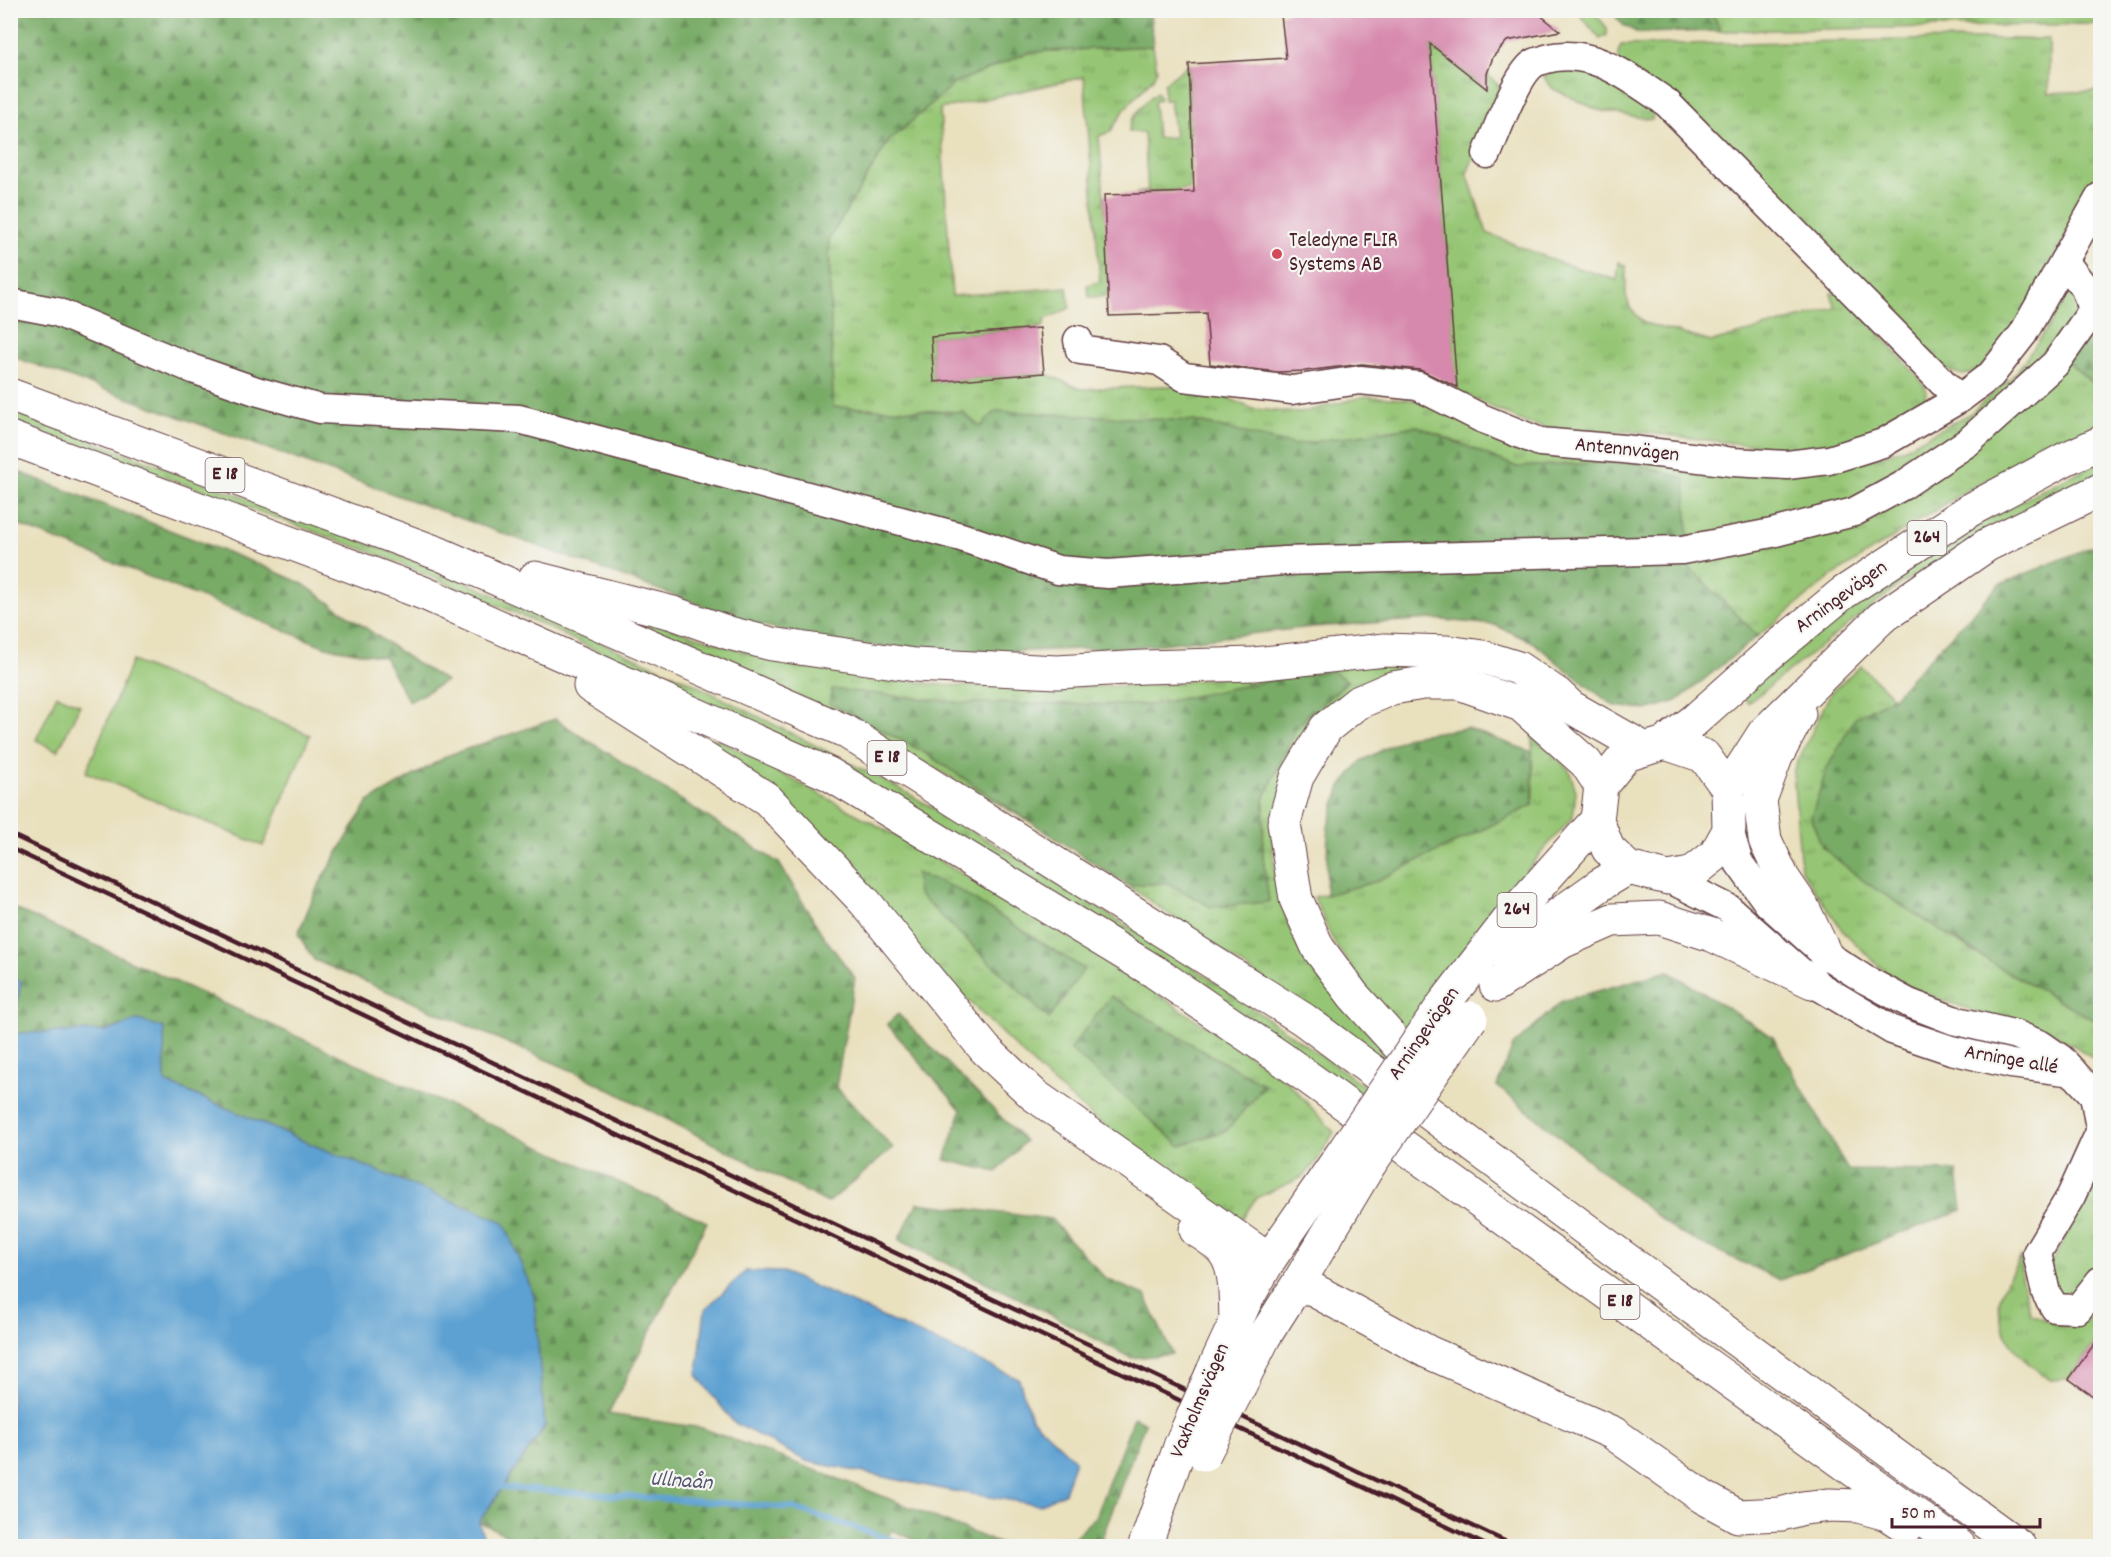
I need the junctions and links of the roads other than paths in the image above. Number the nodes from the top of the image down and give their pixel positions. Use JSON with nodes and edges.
{"nodes":[{"id":1,"x":1488,"y":154,"type":"dead end"},
{"id":2,"x":2100,"y":198,"type":"edge"},
{"id":3,"x":2064,"y":261,"type":"junction"},
{"id":4,"x":10,"y":303,"type":"edge"},
{"id":5,"x":2097,"y":305,"type":"edge"},
{"id":6,"x":1078,"y":340,"type":"dead end"},
{"id":7,"x":10,"y":395,"type":"edge"},
{"id":8,"x":1959,"y":399,"type":"junction"},
{"id":9,"x":10,"y":438,"type":"edge"},
{"id":10,"x":2100,"y":443,"type":"edge"},
{"id":11,"x":2100,"y":490,"type":"edge"},
{"id":12,"x":440,"y":554,"type":"junction"},
{"id":13,"x":426,"y":594,"type":"junction"},
{"id":14,"x":1815,"y":683,"type":"junction"},
{"id":15,"x":1655,"y":746,"type":"junction"},
{"id":16,"x":1601,"y":786,"type":"junction"},
{"id":17,"x":1728,"y":789,"type":"junction"},
{"id":18,"x":1597,"y":820,"type":"junction"},
{"id":19,"x":1729,"y":830,"type":"junction"},
{"id":20,"x":1628,"y":868,"type":"junction"},
{"id":21,"x":1668,"y":878,"type":"junction"},
{"id":22,"x":1818,"y":968,"type":"junction"},
{"id":23,"x":1496,"y":985,"type":"junction"},
{"id":24,"x":1457,"y":1011,"type":"junction"},
{"id":25,"x":1034,"y":1095,"type":"junction"},
{"id":26,"x":2100,"y":1130,"type":"edge"},
{"id":27,"x":1356,"y":1158,"type":"junction"},
{"id":28,"x":1616,"y":1252,"type":"junction"},
{"id":29,"x":1269,"y":1260,"type":"junction"},
{"id":30,"x":2100,"y":1281,"type":"edge"},
{"id":31,"x":1299,"y":1282,"type":"junction"},
{"id":32,"x":1236,"y":1321,"type":"junction"},
{"id":33,"x":1226,"y":1378,"type":"junction"},
{"id":34,"x":1193,"y":1449,"type":"junction"},
{"id":35,"x":1144,"y":1546,"type":"edge"},
{"id":36,"x":1155,"y":1546,"type":"edge"},
{"id":37,"x":1936,"y":1546,"type":"edge"},
{"id":38,"x":1959,"y":1546,"type":"edge"},
{"id":39,"x":2019,"y":1546,"type":"edge"}],
"edges":[{"from":1,"to":8,"type":"street"},
{"from":2,"to":3,"type":"street","name":"Antennvägen"},
{"from":3,"to":5,"type":"street"},
{"from":3,"to":8,"type":"street","name":"Antennvägen"},
{"from":4,"to":5,"type":"street"},
{"from":6,"to":8,"type":"street","name":"Antennvägen"},
{"from":7,"to":12,"type":"main road","number":"E 18"},
{"from":9,"to":13,"type":"main road","number":"E 18"},
{"from":10,"to":15,"type":"main road","name":"Arningevägen","number":"264"},
{"from":11,"to":14,"type":"main road","name":"Arningevägen","number":"264"},
{"from":12,"to":15,"type":"main road"},
{"from":12,"to":28,"type":"main road","number":"E 18"},
{"from":13,"to":25,"type":"main road"},
{"from":13,"to":38,"type":"main road","number":"E 18"},
{"from":14,"to":17,"type":"main road","name":"Arningevägen","number":"264"},
{"from":14,"to":22,"type":"main road"},
{"from":15,"to":16,"type":"main road","name":"Arningevägen","number":"264"},
{"from":15,"to":17,"type":"main road"},
{"from":16,"to":18,"type":"main road"},
{"from":16,"to":28,"type":"main road"},
{"from":17,"to":19,"type":"main road"},
{"from":18,"to":20,"type":"main road"},
{"from":18,"to":24,"type":"main road","name":"Arningevägen","number":"264"},
{"from":19,"to":21,"type":"main road"},
{"from":19,"to":22,"type":"street","name":"Arninge allé"},
{"from":20,"to":21,"type":"main road"},
{"from":20,"to":23,"type":"main road","name":"Arningevägen","number":"264"},
{"from":21,"to":22,"type":"street","name":"Arninge allé"},
{"from":22,"to":23,"type":"main road"},
{"from":22,"to":26,"type":"street","name":"Arninge allé"},
{"from":23,"to":24,"type":"main road","name":"Arningevägen","number":"264"},
{"from":24,"to":27,"type":"main road","name":"Arningevägen","number":"264","bridge":true},
{"from":25,"to":29,"type":"main road"},
{"from":25,"to":32,"type":"main road"},
{"from":26,"to":30,"type":"street"},
{"from":27,"to":29,"type":"main road","name":"Arningevägen","number":"264"},
{"from":27,"to":31,"type":"main road","name":"Arningevägen","number":"264"},
{"from":28,"to":39,"type":"main road","number":"E 18"},
{"from":29,"to":31,"type":"main road"},
{"from":29,"to":32,"type":"main road","name":"Vaxholmsvägen"},
{"from":31,"to":33,"type":"main road","name":"Arningevägen"},
{"from":31,"to":37,"type":"main road"},
{"from":32,"to":33,"type":"main road","name":"Vaxholmsvägen"},
{"from":33,"to":34,"type":"main road","name":"Vaxholmsvägen","bridge":true},
{"from":34,"to":35,"type":"main road","name":"Vaxholmsvägen"},
{"from":34,"to":36,"type":"main road"}]}
